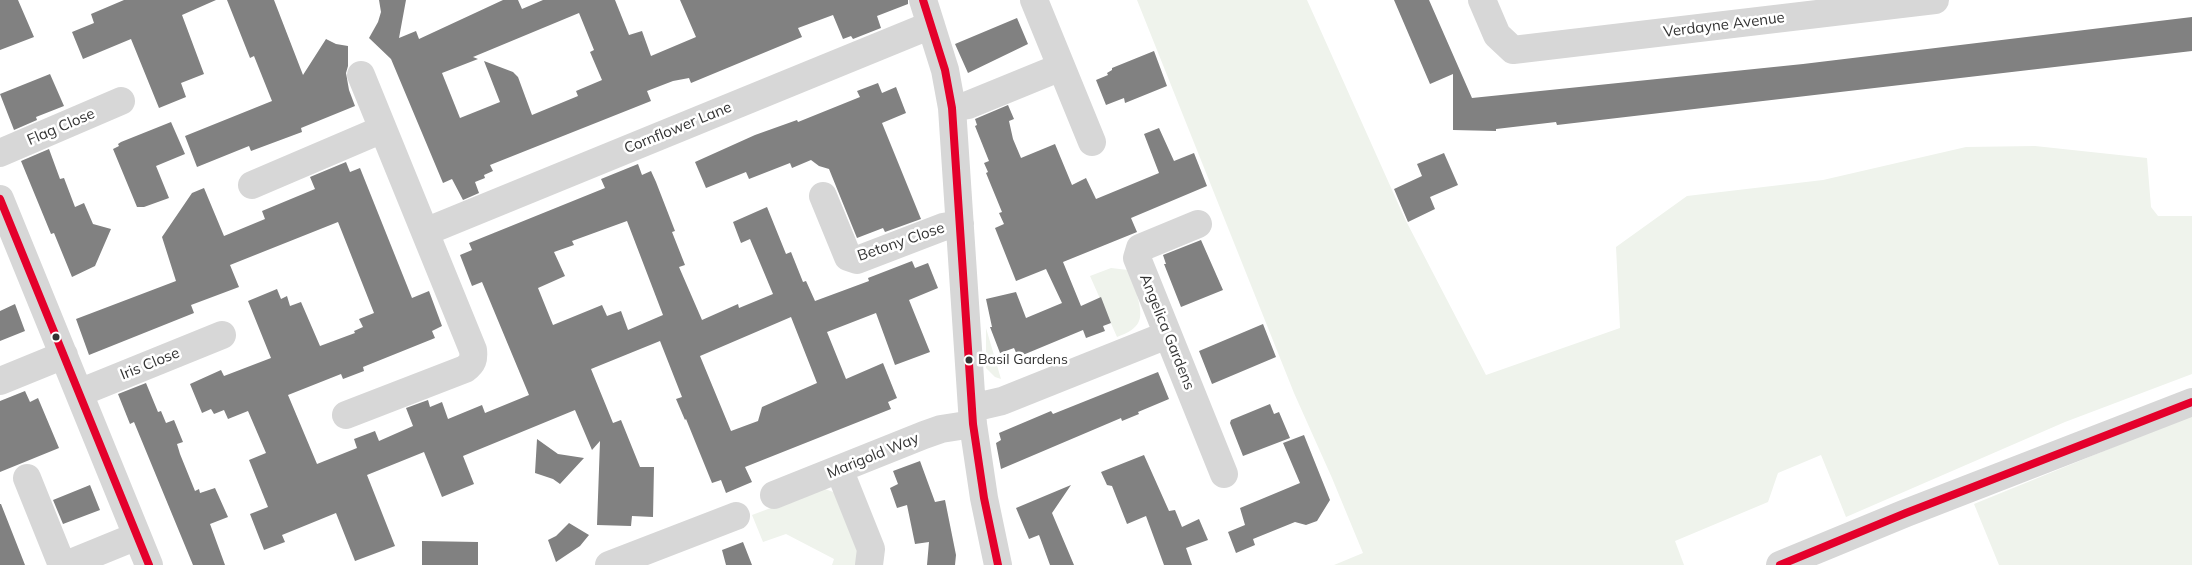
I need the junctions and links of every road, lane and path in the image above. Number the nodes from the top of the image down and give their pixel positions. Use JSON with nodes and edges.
{"nodes":[{"id":1,"x":1034,"y":0,"type":"edge"},
{"id":2,"x":1482,"y":0,"type":"edge"},
{"id":3,"x":1935,"y":0,"type":"edge"},
{"id":4,"x":927,"y":13,"type":"edge"},
{"id":5,"x":1061,"y":67,"type":"junction"},
{"id":6,"x":361,"y":75,"type":"dead end"},
{"id":7,"x":122,"y":101,"type":"dead end"},
{"id":8,"x":952,"y":108,"type":"junction"},
{"id":9,"x":383,"y":130,"type":"junction"},
{"id":10,"x":1092,"y":142,"type":"dead end"},
{"id":11,"x":0,"y":153,"type":"edge"},
{"id":12,"x":252,"y":185,"type":"dead end"},
{"id":13,"x":823,"y":196,"type":"dead end"},
{"id":14,"x":0,"y":199,"type":"edge"},
{"id":15,"x":960,"y":224,"type":"junction"},
{"id":16,"x":1198,"y":224,"type":"dead end"},
{"id":17,"x":425,"y":232,"type":"junction"},
{"id":18,"x":222,"y":335,"type":"dead end"},
{"id":19,"x":1168,"y":335,"type":"junction"},
{"id":20,"x":64,"y":355,"type":"junction"},
{"id":21,"x":0,"y":381,"type":"edge"},
{"id":22,"x":79,"y":393,"type":"junction"},
{"id":23,"x":2192,"y":402,"type":"edge"},
{"id":24,"x":346,"y":416,"type":"dead end"},
{"id":25,"x":973,"y":416,"type":"junction"},
{"id":26,"x":839,"y":470,"type":"junction"},
{"id":27,"x":1224,"y":474,"type":"dead end"},
{"id":28,"x":28,"y":478,"type":"dead end"},
{"id":29,"x":774,"y":495,"type":"dead end"},
{"id":30,"x":736,"y":516,"type":"dead end"},
{"id":31,"x":137,"y":536,"type":"junction"},
{"id":32,"x":64,"y":565,"type":"edge"},
{"id":33,"x":149,"y":565,"type":"edge"},
{"id":34,"x":610,"y":565,"type":"edge"},
{"id":35,"x":869,"y":565,"type":"edge"},
{"id":36,"x":998,"y":565,"type":"edge"},
{"id":37,"x":1780,"y":565,"type":"edge"}],
"edges":[{"from":1,"to":5,"type":"street"},
{"from":2,"to":3,"type":"street","name":"Verdayne Avenue"},
{"from":4,"to":8,"type":"street"},
{"from":4,"to":17,"type":"street","name":"Cornflower Lane"},
{"from":5,"to":8,"type":"street"},
{"from":5,"to":10,"type":"street"},
{"from":6,"to":9,"type":"street"},
{"from":7,"to":11,"type":"street","name":"Flag Close"},
{"from":8,"to":15,"type":"street"},
{"from":9,"to":12,"type":"street"},
{"from":9,"to":17,"type":"street"},
{"from":13,"to":15,"type":"street","name":"Betony Close"},
{"from":14,"to":20,"type":"street"},
{"from":15,"to":25,"type":"street"},
{"from":16,"to":19,"type":"street","name":"Angelica Gardens"},
{"from":17,"to":24,"type":"street"},
{"from":18,"to":22,"type":"street","name":"Iris Close"},
{"from":19,"to":25,"type":"street","name":"Marigold Way"},
{"from":19,"to":27,"type":"street","name":"Angelica Gardens"},
{"from":20,"to":21,"type":"street"},
{"from":20,"to":22,"type":"street"},
{"from":22,"to":31,"type":"street"},
{"from":23,"to":37,"type":"street"},
{"from":25,"to":26,"type":"street","name":"Marigold Way"},
{"from":25,"to":36,"type":"street"},
{"from":26,"to":29,"type":"street","name":"Marigold Way"},
{"from":26,"to":35,"type":"street"},
{"from":28,"to":32,"type":"street"},
{"from":30,"to":34,"type":"street"},
{"from":31,"to":32,"type":"street"},
{"from":31,"to":33,"type":"street"}]}
